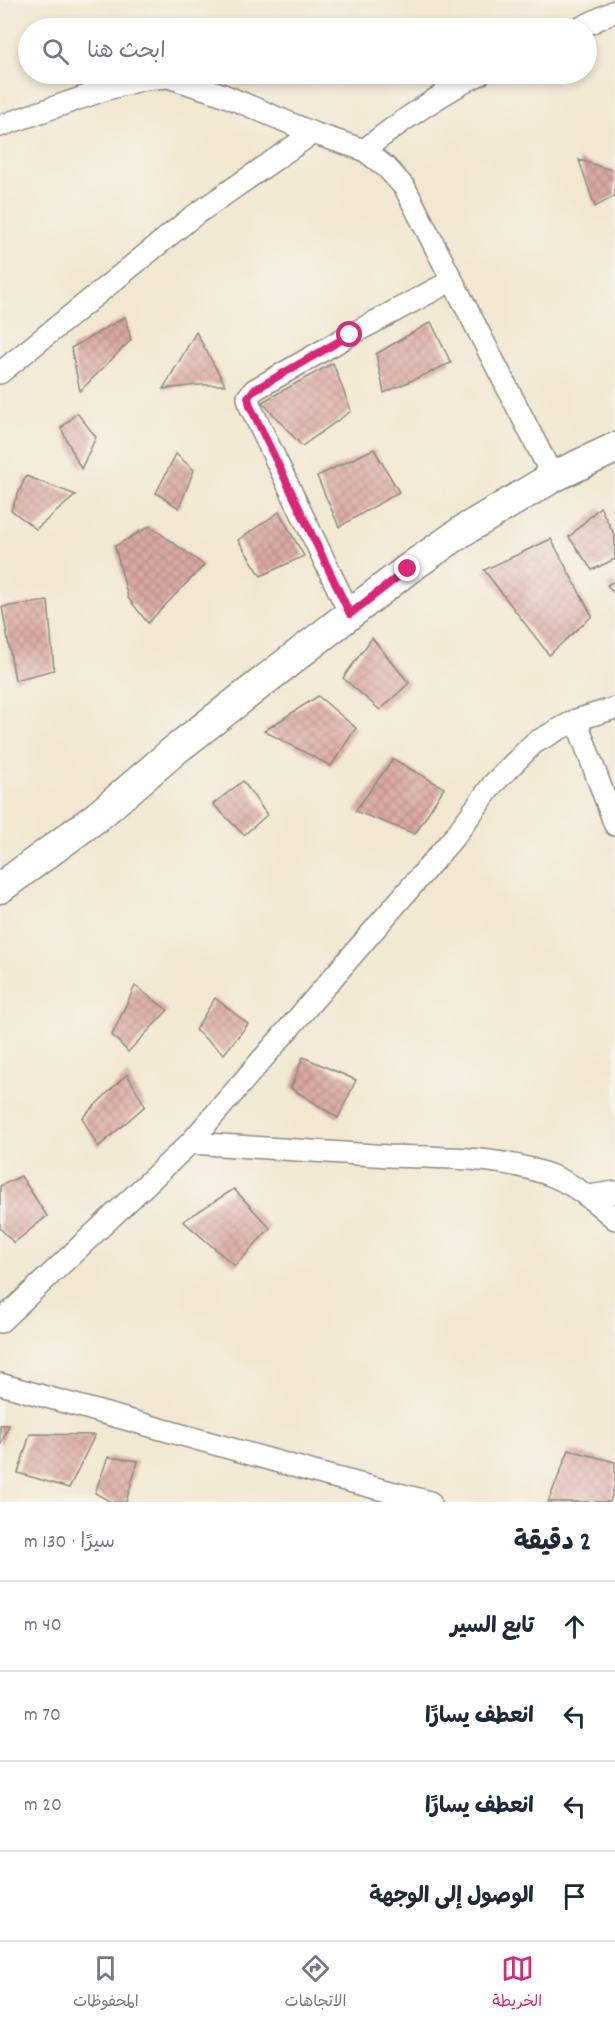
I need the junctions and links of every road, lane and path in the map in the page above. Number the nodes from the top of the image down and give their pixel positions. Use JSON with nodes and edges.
{"nodes":[{"id":1,"x":615,"y":11,"type":"edge"},
{"id":2,"x":597,"y":20,"type":"edge"},
{"id":3,"x":126,"y":84,"type":"edge"},
{"id":4,"x":190,"y":84,"type":"edge"},
{"id":5,"x":459,"y":84,"type":"edge"},
{"id":6,"x":0,"y":126,"type":"edge"},
{"id":7,"x":313,"y":133,"type":"junction"},
{"id":8,"x":364,"y":150,"type":"junction"},
{"id":9,"x":451,"y":281,"type":"junction"},
{"id":10,"x":0,"y":372,"type":"edge"},
{"id":11,"x":615,"y":448,"type":"edge"},
{"id":12,"x":553,"y":477,"type":"junction"},
{"id":13,"x":350,"y":614,"type":"junction"},
{"id":14,"x":615,"y":708,"type":"edge"},
{"id":15,"x":576,"y":720,"type":"junction"},
{"id":16,"x":615,"y":825,"type":"edge"},
{"id":17,"x":0,"y":888,"type":"edge"},
{"id":18,"x":189,"y":1143,"type":"junction"},
{"id":19,"x":615,"y":1192,"type":"edge"},
{"id":20,"x":589,"y":1196,"type":"junction"},
{"id":21,"x":615,"y":1218,"type":"edge"},
{"id":22,"x":0,"y":1322,"type":"edge"},
{"id":23,"x":0,"y":1384,"type":"edge"},
{"id":24,"x":430,"y":1502,"type":"edge"}],
"edges":[{"from":1,"to":2,"type":"street"},
{"from":3,"to":6,"type":"street"},
{"from":4,"to":7,"type":"street"},
{"from":5,"to":8,"type":"street"},
{"from":7,"to":8,"type":"street"},
{"from":7,"to":10,"type":"street"},
{"from":8,"to":9,"type":"street"},
{"from":9,"to":12,"type":"street"},
{"from":9,"to":13,"type":"street"},
{"from":11,"to":12,"type":"main road"},
{"from":12,"to":13,"type":"main road"},
{"from":13,"to":17,"type":"main road"},
{"from":14,"to":15,"type":"street"},
{"from":15,"to":16,"type":"street"},
{"from":15,"to":18,"type":"street"},
{"from":18,"to":20,"type":"street"},
{"from":18,"to":22,"type":"street"},
{"from":19,"to":20,"type":"street"},
{"from":20,"to":21,"type":"street"},
{"from":23,"to":24,"type":"street"}]}
